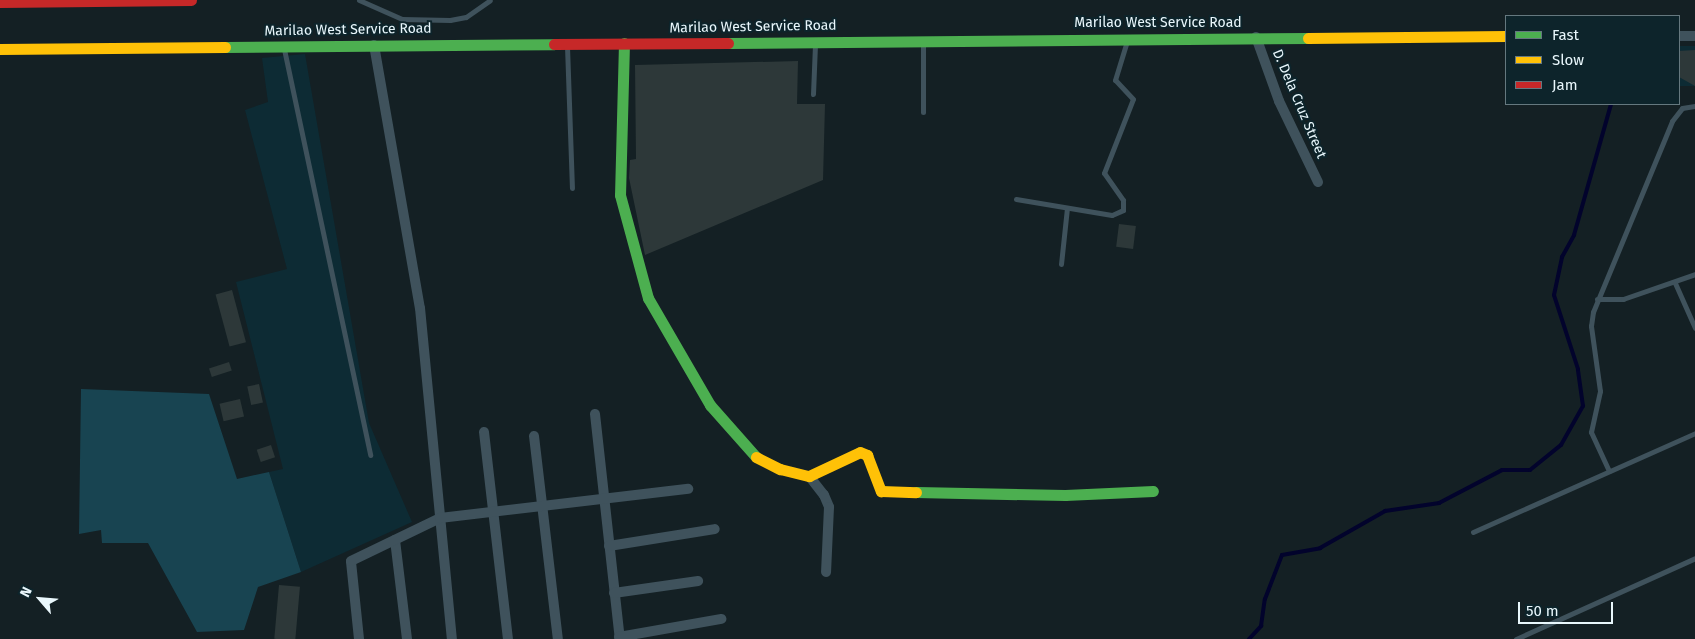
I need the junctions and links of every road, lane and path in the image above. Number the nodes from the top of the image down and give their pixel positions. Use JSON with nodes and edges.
{"nodes":[{"id":1,"x":190,"y":0,"type":"edge"},
{"id":2,"x":359,"y":0,"type":"edge"},
{"id":3,"x":490,"y":0,"type":"edge"},
{"id":4,"x":0,"y":2,"type":"edge"},
{"id":5,"x":1505,"y":36,"type":"edge"},
{"id":6,"x":1680,"y":36,"type":"edge"},
{"id":7,"x":1695,"y":36,"type":"edge"},
{"id":8,"x":1256,"y":37,"type":"junction"},
{"id":9,"x":1128,"y":38,"type":"junction"},
{"id":10,"x":923,"y":40,"type":"junction"},
{"id":11,"x":815,"y":41,"type":"junction"},
{"id":12,"x":566,"y":43,"type":"junction"},
{"id":13,"x":624,"y":43,"type":"junction"},
{"id":14,"x":374,"y":45,"type":"junction"},
{"id":15,"x":284,"y":46,"type":"junction"},
{"id":16,"x":0,"y":49,"type":"edge"},
{"id":17,"x":813,"y":94,"type":"dead end"},
{"id":18,"x":1695,"y":106,"type":"edge"},
{"id":19,"x":923,"y":112,"type":"dead end"},
{"id":20,"x":1318,"y":182,"type":"dead end"},
{"id":21,"x":572,"y":188,"type":"dead end"},
{"id":22,"x":1016,"y":200,"type":"dead end"},
{"id":23,"x":1067,"y":208,"type":"junction"},
{"id":24,"x":1060,"y":264,"type":"dead end"},
{"id":25,"x":1695,"y":274,"type":"edge"},
{"id":26,"x":1675,"y":283,"type":"junction"},
{"id":27,"x":1596,"y":299,"type":"junction"},
{"id":28,"x":1695,"y":328,"type":"edge"},
{"id":29,"x":595,"y":414,"type":"dead end"},
{"id":30,"x":484,"y":432,"type":"dead end"},
{"id":31,"x":1695,"y":433,"type":"edge"},
{"id":32,"x":534,"y":436,"type":"dead end"},
{"id":33,"x":370,"y":455,"type":"dead end"},
{"id":34,"x":1609,"y":471,"type":"junction"},
{"id":35,"x":809,"y":476,"type":"junction"},
{"id":36,"x":688,"y":489,"type":"dead end"},
{"id":37,"x":1153,"y":491,"type":"dead end"},
{"id":38,"x":603,"y":499,"type":"junction"},
{"id":39,"x":542,"y":505,"type":"junction"},
{"id":40,"x":493,"y":512,"type":"junction"},
{"id":41,"x":440,"y":518,"type":"junction"},
{"id":42,"x":715,"y":529,"type":"dead end"},
{"id":43,"x":1473,"y":532,"type":"dead end"},
{"id":44,"x":395,"y":540,"type":"junction"},
{"id":45,"x":608,"y":546,"type":"junction"},
{"id":46,"x":1695,"y":558,"type":"edge"},
{"id":47,"x":826,"y":572,"type":"dead end"},
{"id":48,"x":698,"y":581,"type":"dead end"},
{"id":49,"x":614,"y":593,"type":"junction"},
{"id":50,"x":720,"y":619,"type":"dead end"},
{"id":51,"x":620,"y":638,"type":"edge"},
{"id":52,"x":359,"y":639,"type":"edge"},
{"id":53,"x":407,"y":639,"type":"edge"},
{"id":54,"x":452,"y":639,"type":"edge"},
{"id":55,"x":508,"y":639,"type":"edge"},
{"id":56,"x":558,"y":639,"type":"edge"},
{"id":57,"x":1516,"y":639,"type":"edge"}],
"edges":[{"from":1,"to":4,"type":"main road"},
{"from":2,"to":3,"type":"lane"},
{"from":5,"to":8,"type":"main road","name":"Marilao West Service Road"},
{"from":6,"to":7,"type":"street"},
{"from":8,"to":9,"type":"main road","name":"Marilao West Service Road"},
{"from":8,"to":20,"type":"street","name":"D. Dela Cruz Street"},
{"from":9,"to":10,"type":"main road","name":"Marilao West Service Road"},
{"from":9,"to":23,"type":"lane"},
{"from":10,"to":11,"type":"main road","name":"Marilao West Service Road"},
{"from":10,"to":19,"type":"lane"},
{"from":11,"to":13,"type":"main road","name":"Marilao West Service Road"},
{"from":11,"to":17,"type":"lane"},
{"from":12,"to":13,"type":"main road","name":"Marilao West Service Road"},
{"from":12,"to":14,"type":"main road","name":"Marilao West Service Road"},
{"from":12,"to":21,"type":"lane"},
{"from":13,"to":35,"type":"main road"},
{"from":14,"to":15,"type":"main road","name":"Marilao West Service Road"},
{"from":14,"to":41,"type":"street"},
{"from":15,"to":16,"type":"main road","name":"Marilao West Service Road"},
{"from":15,"to":33,"type":"lane"},
{"from":18,"to":27,"type":"lane"},
{"from":22,"to":23,"type":"lane"},
{"from":23,"to":24,"type":"lane"},
{"from":25,"to":26,"type":"lane"},
{"from":26,"to":27,"type":"lane"},
{"from":26,"to":28,"type":"lane"},
{"from":27,"to":34,"type":"lane"},
{"from":29,"to":38,"type":"street"},
{"from":30,"to":40,"type":"street"},
{"from":31,"to":34,"type":"lane"},
{"from":32,"to":39,"type":"street"},
{"from":34,"to":43,"type":"lane"},
{"from":35,"to":37,"type":"main road"},
{"from":35,"to":47,"type":"street"},
{"from":36,"to":38,"type":"street"},
{"from":38,"to":39,"type":"street"},
{"from":38,"to":45,"type":"street"},
{"from":39,"to":40,"type":"street"},
{"from":39,"to":56,"type":"street"},
{"from":40,"to":41,"type":"street"},
{"from":40,"to":55,"type":"street"},
{"from":41,"to":44,"type":"street"},
{"from":41,"to":54,"type":"street"},
{"from":42,"to":45,"type":"street"},
{"from":44,"to":52,"type":"street"},
{"from":44,"to":53,"type":"street"},
{"from":45,"to":49,"type":"street"},
{"from":46,"to":57,"type":"lane"},
{"from":48,"to":49,"type":"street"},
{"from":49,"to":51,"type":"street"},
{"from":50,"to":51,"type":"street"}]}
